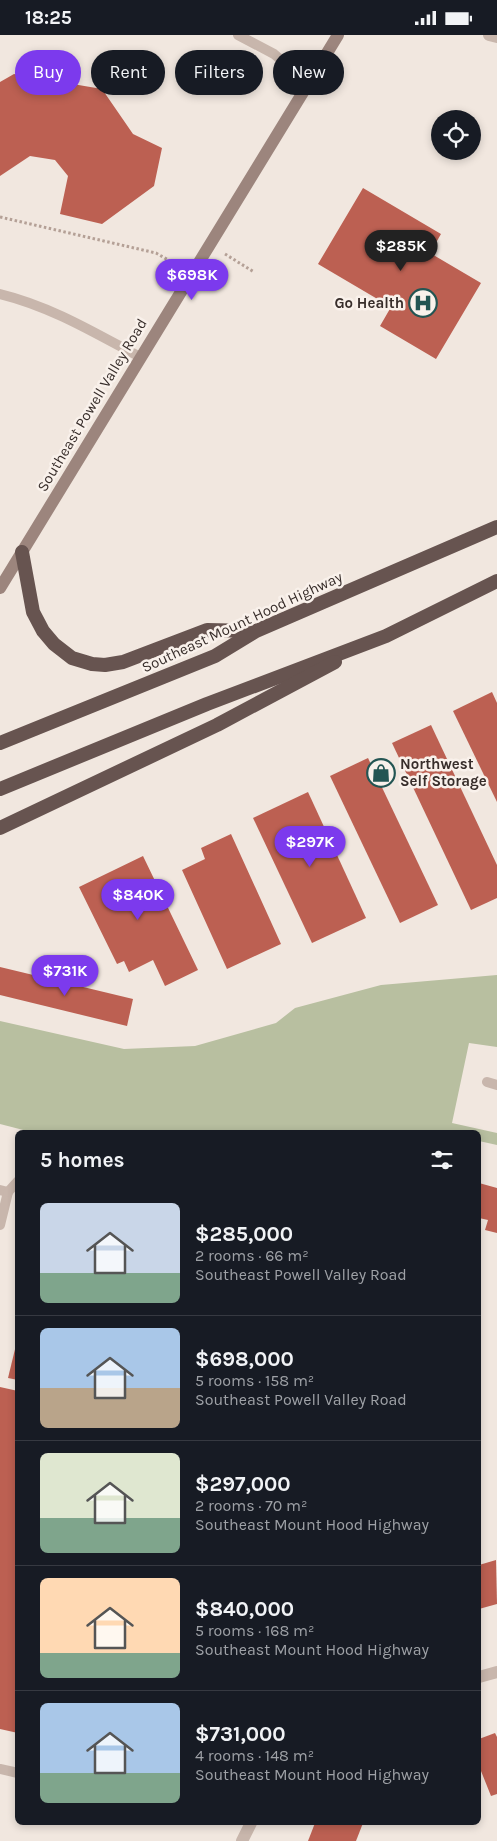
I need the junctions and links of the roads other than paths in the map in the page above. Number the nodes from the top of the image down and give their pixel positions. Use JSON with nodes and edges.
{"nodes":[{"id":1,"x":238,"y":35,"type":"edge"},
{"id":2,"x":338,"y":35,"type":"edge"},
{"id":3,"x":490,"y":35,"type":"edge"},
{"id":4,"x":497,"y":37,"type":"edge"},
{"id":5,"x":329,"y":50,"type":"edge"},
{"id":6,"x":273,"y":53,"type":"edge"},
{"id":7,"x":301,"y":95,"type":"edge"},
{"id":8,"x":0,"y":294,"type":"edge"},
{"id":9,"x":140,"y":357,"type":"junction"},
{"id":10,"x":497,"y":527,"type":"edge"},
{"id":11,"x":22,"y":552,"type":"junction"},
{"id":12,"x":497,"y":581,"type":"edge"},
{"id":13,"x":0,"y":588,"type":"edge"},
{"id":14,"x":256,"y":631,"type":"junction"},
{"id":15,"x":386,"y":636,"type":"junction"},
{"id":16,"x":0,"y":743,"type":"edge"},
{"id":17,"x":0,"y":789,"type":"edge"},
{"id":18,"x":0,"y":828,"type":"edge"},
{"id":19,"x":15,"y":1183,"type":"edge"},
{"id":20,"x":4,"y":1191,"type":"edge"},
{"id":21,"x":0,"y":1225,"type":"edge"},
{"id":22,"x":497,"y":1672,"type":"edge"},
{"id":23,"x":481,"y":1676,"type":"edge"},
{"id":24,"x":0,"y":1769,"type":"edge"},
{"id":25,"x":15,"y":1772,"type":"edge"},
{"id":26,"x":250,"y":1825,"type":"edge"},
{"id":27,"x":242,"y":1841,"type":"edge"}],
"edges":[{"from":1,"to":6,"type":"lane"},
{"from":2,"to":5,"type":"main road","name":"Southeast Powell Valley Road"},
{"from":3,"to":4,"type":"street"},
{"from":7,"to":9,"type":"main road","name":"Southeast Powell Valley Road"},
{"from":8,"to":9,"type":"lane"},
{"from":9,"to":11,"type":"main road","name":"Southeast Powell Valley Road"},
{"from":10,"to":14,"type":"highway","name":"Southeast Mount Hood Highway"},
{"from":11,"to":13,"type":"main road","name":"Southeast Powell Valley Road"},
{"from":11,"to":14,"type":"highway"},
{"from":12,"to":15,"type":"highway"},
{"from":14,"to":16,"type":"highway","name":"Southeast Mount Hood Highway"},
{"from":15,"to":17,"type":"highway"},
{"from":15,"to":18,"type":"highway"},
{"from":19,"to":20,"type":"lane"},
{"from":20,"to":21,"type":"lane"},
{"from":22,"to":23,"type":"street"},
{"from":24,"to":25,"type":"lane"},
{"from":26,"to":27,"type":"street"}]}
